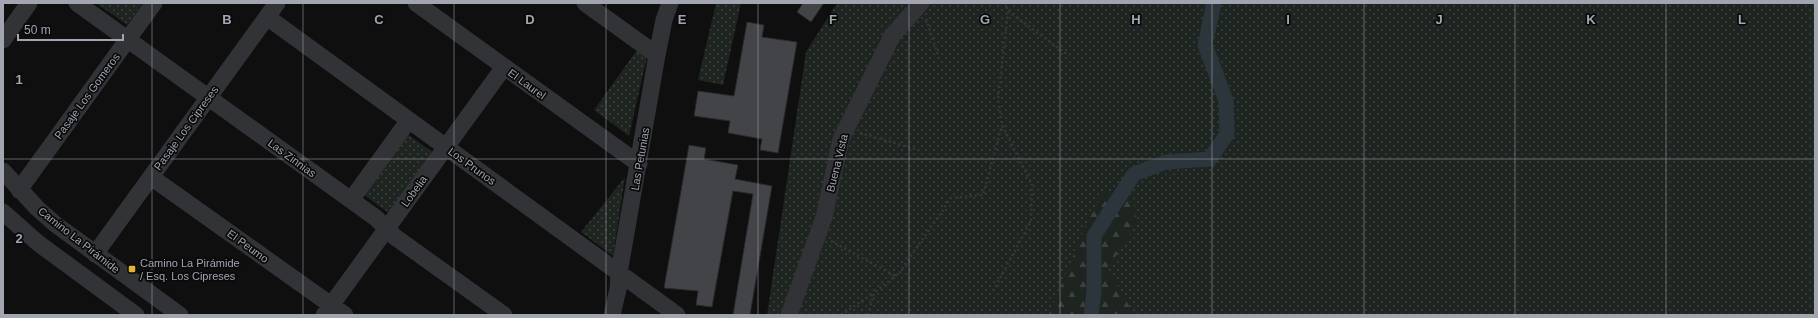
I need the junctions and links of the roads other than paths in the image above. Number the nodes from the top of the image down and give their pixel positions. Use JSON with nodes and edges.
{"nodes":[{"id":1,"x":29,"y":3,"type":"edge"},
{"id":2,"x":77,"y":3,"type":"edge"},
{"id":3,"x":154,"y":3,"type":"edge"},
{"id":4,"x":585,"y":3,"type":"edge"},
{"id":5,"x":670,"y":3,"type":"edge"},
{"id":6,"x":417,"y":4,"type":"edge"},
{"id":7,"x":921,"y":4,"type":"edge"},
{"id":8,"x":272,"y":10,"type":"edge"},
{"id":9,"x":3,"y":40,"type":"edge"},
{"id":10,"x":128,"y":40,"type":"junction"},
{"id":11,"x":657,"y":54,"type":"junction"},
{"id":12,"x":504,"y":67,"type":"junction"},
{"id":13,"x":208,"y":98,"type":"junction"},
{"id":14,"x":409,"y":120,"type":"junction"},
{"id":15,"x":446,"y":147,"type":"junction"},
{"id":16,"x":639,"y":164,"type":"junction"},
{"id":17,"x":3,"y":171,"type":"edge"},
{"id":18,"x":151,"y":176,"type":"junction"},
{"id":19,"x":19,"y":190,"type":"junction"},
{"id":20,"x":351,"y":200,"type":"junction"},
{"id":21,"x":3,"y":212,"type":"edge"},
{"id":22,"x":387,"y":229,"type":"junction"},
{"id":23,"x":95,"y":254,"type":"junction"},
{"id":24,"x":619,"y":273,"type":"junction"},
{"id":25,"x":333,"y":312,"type":"edge"},
{"id":26,"x":136,"y":315,"type":"edge"},
{"id":27,"x":180,"y":315,"type":"edge"},
{"id":28,"x":504,"y":315,"type":"edge"},
{"id":29,"x":612,"y":315,"type":"edge"},
{"id":30,"x":677,"y":315,"type":"edge"},
{"id":31,"x":788,"y":315,"type":"edge"}],
"edges":[{"from":1,"to":9,"type":"street"},
{"from":2,"to":10,"type":"street","name":"Las Zinnias"},
{"from":3,"to":10,"type":"street","name":"Pasaje Los Gomeros"},
{"from":4,"to":11,"type":"street"},
{"from":5,"to":11,"type":"street","name":"Las Petunias"},
{"from":6,"to":12,"type":"street","name":"El Laurel"},
{"from":7,"to":31,"type":"street","name":"Buena Vista"},
{"from":8,"to":13,"type":"street","name":"Pasaje Los Cipreses"},
{"from":8,"to":14,"type":"street","name":"Los Prunos"},
{"from":10,"to":13,"type":"street","name":"Las Zinnias"},
{"from":10,"to":19,"type":"street","name":"Pasaje Los Gomeros"},
{"from":11,"to":16,"type":"street","name":"Las Petunias"},
{"from":12,"to":15,"type":"street","name":"Lobelia"},
{"from":12,"to":16,"type":"street","name":"El Laurel"},
{"from":13,"to":18,"type":"street","name":"Pasaje Los Cipreses"},
{"from":13,"to":20,"type":"street","name":"Las Zinnias"},
{"from":14,"to":15,"type":"street","name":"Los Prunos"},
{"from":14,"to":20,"type":"street"},
{"from":15,"to":22,"type":"street","name":"Lobelia"},
{"from":15,"to":24,"type":"street","name":"Los Prunos"},
{"from":16,"to":24,"type":"street","name":"Las Petunias"},
{"from":17,"to":19,"type":"street","name":"Camino La Pirámide"},
{"from":18,"to":23,"type":"street","name":"Pasaje Los Cipreses"},
{"from":18,"to":25,"type":"street","name":"El Peumo"},
{"from":19,"to":23,"type":"street","name":"Camino La Pirámide"},
{"from":20,"to":22,"type":"street","name":"Las Zinnias"},
{"from":21,"to":26,"type":"street"},
{"from":22,"to":25,"type":"street","name":"Lobelia"},
{"from":22,"to":28,"type":"street","name":"Las Zinnias"},
{"from":23,"to":27,"type":"street","name":"Camino La Pirámide"},
{"from":24,"to":29,"type":"street","name":"Las Petunias"},
{"from":24,"to":30,"type":"street","name":"Los Prunos"}]}
